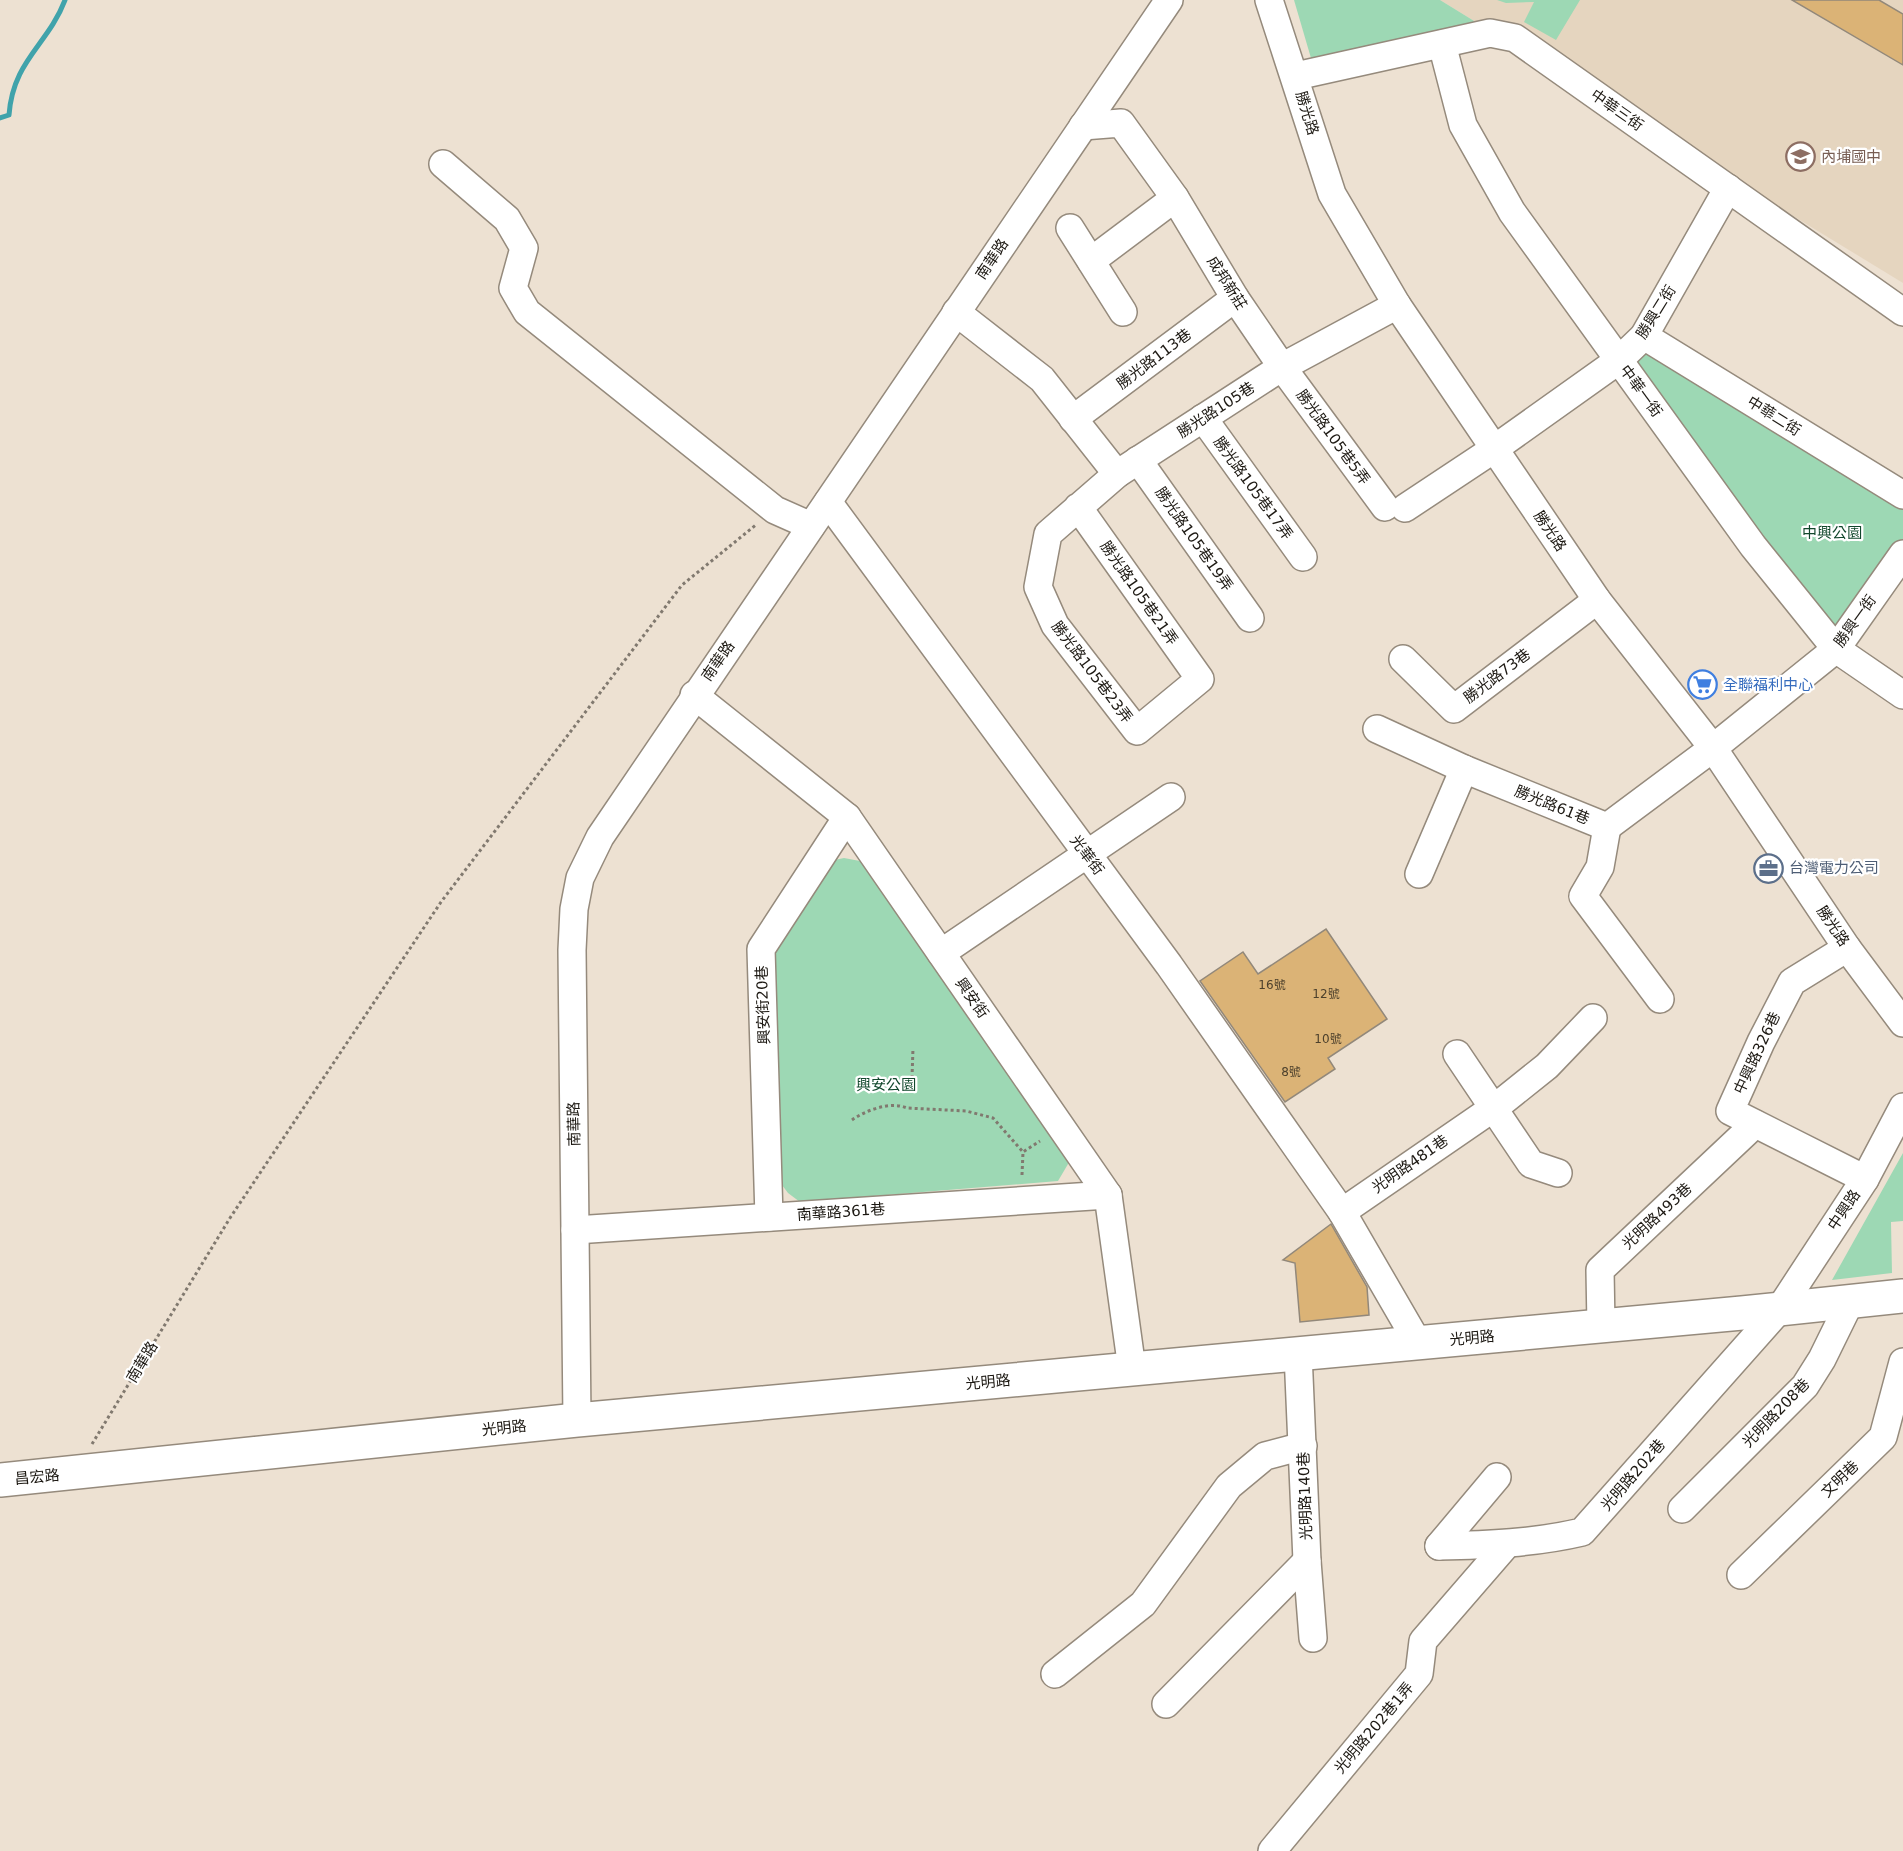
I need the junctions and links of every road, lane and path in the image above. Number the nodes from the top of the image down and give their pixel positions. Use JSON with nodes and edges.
{"nodes":[{"id":1,"x":1169,"y":0,"type":"edge"},
{"id":2,"x":1269,"y":0,"type":"edge"},
{"id":3,"x":1442,"y":44,"type":"junction"},
{"id":4,"x":1296,"y":76,"type":"junction"},
{"id":5,"x":1083,"y":126,"type":"junction"},
{"id":6,"x":443,"y":164,"type":"dead end"},
{"id":7,"x":1728,"y":188,"type":"junction"},
{"id":8,"x":1175,"y":198,"type":"junction"},
{"id":9,"x":1070,"y":228,"type":"dead end"},
{"id":10,"x":1091,"y":261,"type":"junction"},
{"id":11,"x":1235,"y":298,"type":"junction"},
{"id":12,"x":1397,"y":304,"type":"junction"},
{"id":13,"x":956,"y":312,"type":"junction"},
{"id":14,"x":1123,"y":312,"type":"dead end"},
{"id":15,"x":1903,"y":312,"type":"edge"},
{"id":16,"x":1644,"y":336,"type":"junction"},
{"id":17,"x":1619,"y":360,"type":"junction"},
{"id":18,"x":1282,"y":368,"type":"junction"},
{"id":19,"x":1203,"y":418,"type":"junction"},
{"id":20,"x":1073,"y":419,"type":"junction"},
{"id":21,"x":1494,"y":449,"type":"junction"},
{"id":22,"x":1128,"y":467,"type":"junction"},
{"id":23,"x":1903,"y":495,"type":"edge"},
{"id":24,"x":828,"y":502,"type":"junction"},
{"id":25,"x":1078,"y":507,"type":"junction"},
{"id":26,"x":1395,"y":508,"type":"joint"},
{"id":27,"x":775,"y":510,"type":"junction"},
{"id":28,"x":811,"y":526,"type":"junction"},
{"id":29,"x":1048,"y":534,"type":"joint"},
{"id":30,"x":1903,"y":554,"type":"edge"},
{"id":31,"x":1303,"y":557,"type":"dead end"},
{"id":32,"x":1597,"y":600,"type":"junction"},
{"id":33,"x":1250,"y":618,"type":"dead end"},
{"id":34,"x":1836,"y":649,"type":"junction"},
{"id":35,"x":1403,"y":659,"type":"dead end"},
{"id":36,"x":1200,"y":679,"type":"joint"},
{"id":37,"x":694,"y":695,"type":"junction"},
{"id":38,"x":1903,"y":695,"type":"edge"},
{"id":39,"x":1377,"y":729,"type":"dead end"},
{"id":40,"x":1713,"y":748,"type":"junction"},
{"id":41,"x":1464,"y":769,"type":"junction"},
{"id":42,"x":1171,"y":797,"type":"dead end"},
{"id":43,"x":847,"y":817,"type":"junction"},
{"id":44,"x":1607,"y":827,"type":"junction"},
{"id":45,"x":1086,"y":854,"type":"junction"},
{"id":46,"x":1419,"y":874,"type":"dead end"},
{"id":47,"x":1847,"y":948,"type":"junction"},
{"id":48,"x":941,"y":953,"type":"junction"},
{"id":49,"x":1660,"y":999,"type":"dead end"},
{"id":50,"x":1593,"y":1018,"type":"dead end"},
{"id":51,"x":1903,"y":1023,"type":"edge"},
{"id":52,"x":913,"y":1048,"type":"dead end"},
{"id":53,"x":1457,"y":1054,"type":"dead end"},
{"id":54,"x":912,"y":1078,"type":"dead end"},
{"id":55,"x":1493,"y":1107,"type":"junction"},
{"id":56,"x":1903,"y":1107,"type":"edge"},
{"id":57,"x":852,"y":1120,"type":"dead end"},
{"id":58,"x":1755,"y":1124,"type":"junction"},
{"id":59,"x":1040,"y":1141,"type":"dead end"},
{"id":60,"x":1023,"y":1152,"type":"junction"},
{"id":61,"x":1558,"y":1173,"type":"dead end"},
{"id":62,"x":1022,"y":1175,"type":"dead end"},
{"id":63,"x":1865,"y":1179,"type":"junction"},
{"id":64,"x":1108,"y":1195,"type":"junction"},
{"id":65,"x":1342,"y":1212,"type":"junction"},
{"id":66,"x":769,"y":1217,"type":"junction"},
{"id":67,"x":575,"y":1230,"type":"junction"},
{"id":68,"x":1903,"y":1296,"type":"edge"},
{"id":69,"x":1850,"y":1302,"type":"junction"},
{"id":70,"x":1779,"y":1310,"type":"junction"},
{"id":71,"x":1601,"y":1326,"type":"junction"},
{"id":72,"x":1418,"y":1343,"type":"junction"},
{"id":73,"x":1298,"y":1353,"type":"junction"},
{"id":74,"x":1903,"y":1362,"type":"edge"},
{"id":75,"x":1132,"y":1369,"type":"junction"},
{"id":76,"x":577,"y":1420,"type":"junction"},
{"id":77,"x":1303,"y":1446,"type":"junction"},
{"id":78,"x":74,"y":1473,"type":"junction"},
{"id":79,"x":1497,"y":1477,"type":"dead end"},
{"id":80,"x":0,"y":1480,"type":"edge"},
{"id":81,"x":1682,"y":1509,"type":"dead end"},
{"id":82,"x":1507,"y":1544,"type":"junction"},
{"id":83,"x":1307,"y":1561,"type":"junction"},
{"id":84,"x":1741,"y":1575,"type":"dead end"},
{"id":85,"x":1313,"y":1638,"type":"dead end"},
{"id":86,"x":1055,"y":1674,"type":"dead end"},
{"id":87,"x":1166,"y":1704,"type":"dead end"},
{"id":88,"x":1272,"y":1851,"type":"edge"}],
"edges":[{"from":1,"to":5,"type":"street","name":"南華路"},
{"from":2,"to":4,"type":"street","name":"勝光路"},
{"from":3,"to":4,"type":"street","name":"中華三街"},
{"from":3,"to":7,"type":"street","name":"中華三街"},
{"from":3,"to":17,"type":"street","name":"中華一街"},
{"from":4,"to":12,"type":"street","name":"勝光路"},
{"from":5,"to":8,"type":"street","name":"成邦新莊"},
{"from":5,"to":13,"type":"street","name":"南華路"},
{"from":6,"to":27,"type":"street"},
{"from":7,"to":15,"type":"street","name":"中華三街"},
{"from":7,"to":16,"type":"street","name":"勝興二街"},
{"from":8,"to":10,"type":"street"},
{"from":8,"to":11,"type":"street","name":"成邦新莊"},
{"from":9,"to":10,"type":"street"},
{"from":10,"to":14,"type":"street"},
{"from":11,"to":18,"type":"street","name":"成邦新莊"},
{"from":11,"to":20,"type":"street","name":"勝光路113巷"},
{"from":12,"to":18,"type":"street","name":"勝光路105巷"},
{"from":12,"to":21,"type":"street","name":"勝光路"},
{"from":13,"to":20,"type":"street","name":"勝光路105巷19弄"},
{"from":13,"to":24,"type":"street","name":"南華路"},
{"from":16,"to":17,"type":"street","name":"勝興二街"},
{"from":16,"to":23,"type":"street","name":"中華二街"},
{"from":17,"to":21,"type":"street","name":"勝興二街"},
{"from":17,"to":34,"type":"street","name":"中華一街"},
{"from":18,"to":19,"type":"street","name":"勝光路105巷"},
{"from":18,"to":26,"type":"street","name":"勝光路105巷5弄"},
{"from":19,"to":22,"type":"street","name":"勝光路105巷"},
{"from":19,"to":31,"type":"street","name":"勝光路105巷17弄"},
{"from":20,"to":22,"type":"street","name":"勝光路105巷19弄"},
{"from":21,"to":26,"type":"street","name":"勝興二街"},
{"from":21,"to":32,"type":"street","name":"勝光路"},
{"from":22,"to":25,"type":"street","name":"勝光路105巷"},
{"from":22,"to":33,"type":"street","name":"勝光路105巷19弄"},
{"from":24,"to":28,"type":"street","name":"南華路"},
{"from":24,"to":45,"type":"street","name":"光華街"},
{"from":25,"to":29,"type":"street","name":"勝光路105巷"},
{"from":25,"to":36,"type":"street","name":"勝光路105巷21弄"},
{"from":27,"to":28,"type":"street"},
{"from":27,"to":78,"type":"path","name":"南華路"},
{"from":28,"to":37,"type":"street","name":"南華路"},
{"from":29,"to":36,"type":"street","name":"勝光路105巷23弄"},
{"from":30,"to":34,"type":"street","name":"勝興一街"},
{"from":32,"to":35,"type":"street","name":"勝光路73巷"},
{"from":32,"to":40,"type":"street","name":"勝光路"},
{"from":34,"to":38,"type":"street","name":"中華一街"},
{"from":34,"to":40,"type":"street","name":"勝興一街"},
{"from":37,"to":43,"type":"street","name":"興安街"},
{"from":37,"to":67,"type":"street","name":"南華路"},
{"from":39,"to":41,"type":"street","name":"勝光路61巷"},
{"from":40,"to":44,"type":"street","name":"勝光路61巷"},
{"from":40,"to":47,"type":"street","name":"勝光路"},
{"from":41,"to":44,"type":"street","name":"勝光路61巷"},
{"from":41,"to":46,"type":"street"},
{"from":42,"to":45,"type":"street"},
{"from":43,"to":48,"type":"street","name":"興安街"},
{"from":43,"to":66,"type":"street","name":"興安街20巷"},
{"from":44,"to":49,"type":"street"},
{"from":45,"to":48,"type":"street"},
{"from":45,"to":65,"type":"street","name":"光華街"},
{"from":47,"to":51,"type":"street","name":"勝光路"},
{"from":47,"to":58,"type":"street","name":"中興路326巷"},
{"from":48,"to":64,"type":"street","name":"興安街"},
{"from":50,"to":55,"type":"street","name":"光明路481巷"},
{"from":52,"to":54,"type":"path"},
{"from":53,"to":55,"type":"street"},
{"from":55,"to":61,"type":"street"},
{"from":55,"to":65,"type":"street","name":"光明路481巷"},
{"from":56,"to":63,"type":"street","name":"中興路"},
{"from":57,"to":60,"type":"path"},
{"from":58,"to":63,"type":"street","name":"中興路326巷"},
{"from":58,"to":71,"type":"street","name":"光明路493巷"},
{"from":59,"to":60,"type":"path"},
{"from":60,"to":62,"type":"path"},
{"from":63,"to":70,"type":"street","name":"中興路"},
{"from":64,"to":66,"type":"street","name":"南華路361巷"},
{"from":64,"to":75,"type":"street","name":"興安街"},
{"from":65,"to":72,"type":"street"},
{"from":66,"to":67,"type":"street","name":"南華路361巷"},
{"from":67,"to":76,"type":"street","name":"南華路"},
{"from":68,"to":69,"type":"main road","name":"光明路"},
{"from":69,"to":70,"type":"main road","name":"光明路"},
{"from":69,"to":81,"type":"street","name":"光明路208巷"},
{"from":70,"to":71,"type":"main road","name":"光明路"},
{"from":70,"to":82,"type":"street","name":"光明路202巷"},
{"from":71,"to":72,"type":"main road","name":"光明路"},
{"from":72,"to":73,"type":"main road","name":"光明路"},
{"from":73,"to":75,"type":"main road","name":"光明路"},
{"from":73,"to":77,"type":"street","name":"光明路140巷"},
{"from":74,"to":84,"type":"street","name":"文明巷"},
{"from":75,"to":76,"type":"main road","name":"光明路"},
{"from":76,"to":78,"type":"main road","name":"光明路"},
{"from":77,"to":83,"type":"street","name":"光明路140巷"},
{"from":77,"to":86,"type":"street"},
{"from":78,"to":80,"type":"main road","name":"昌宏路"},
{"from":79,"to":82,"type":"street","name":"光明路202巷"},
{"from":82,"to":88,"type":"street","name":"光明路202巷1弄"},
{"from":83,"to":85,"type":"street","name":"光明路140巷"},
{"from":83,"to":87,"type":"street"}]}
